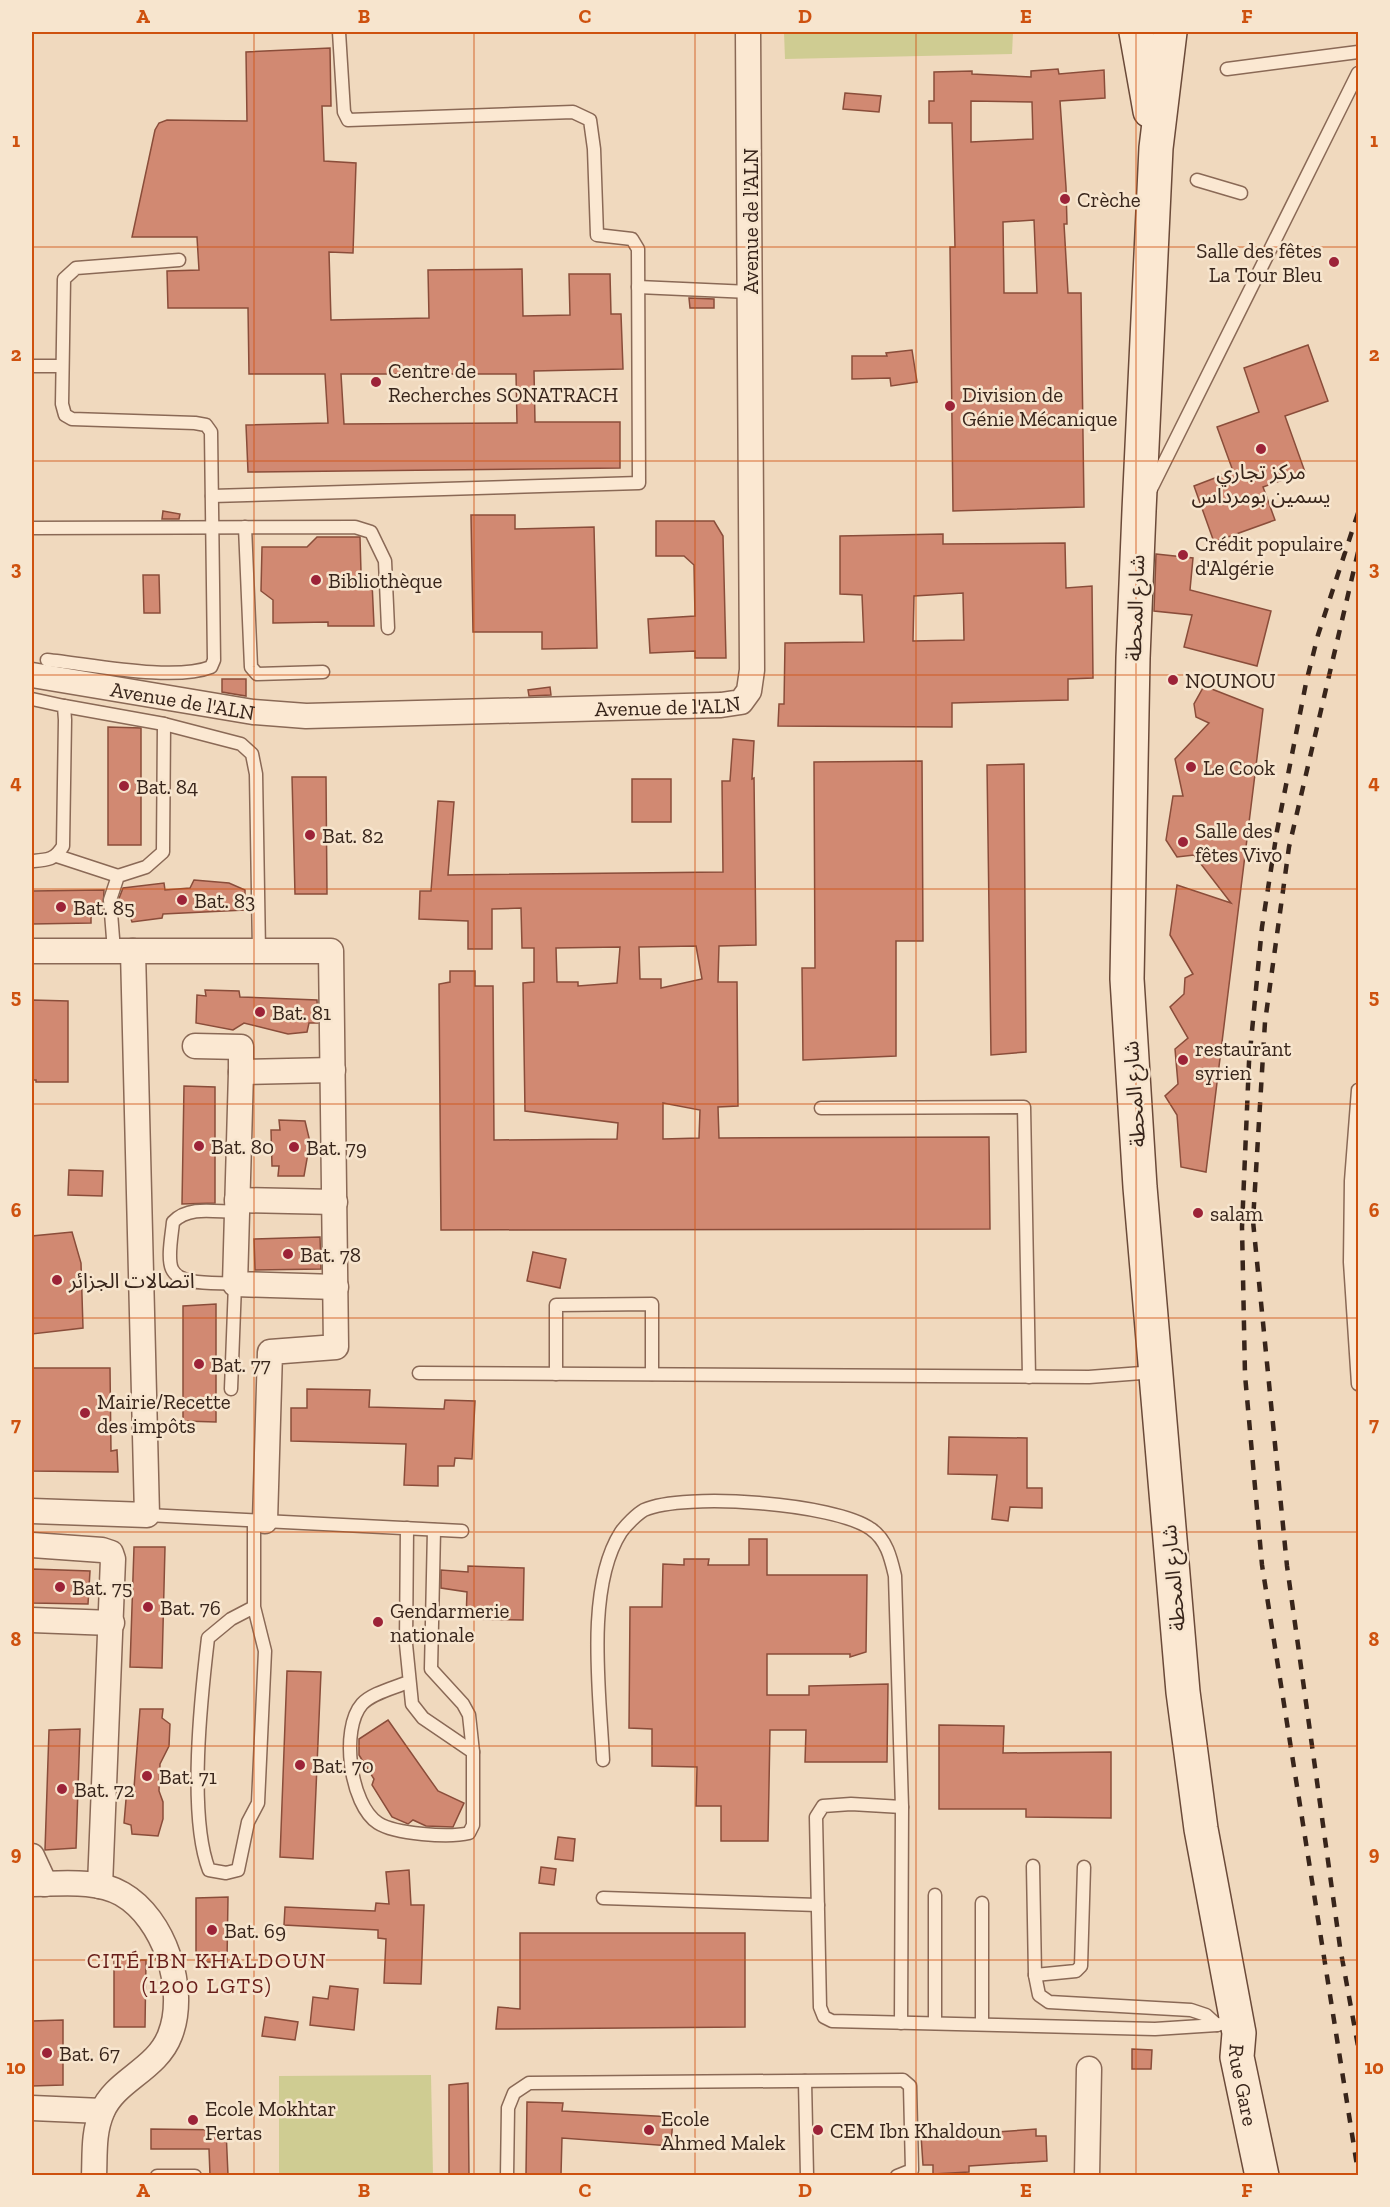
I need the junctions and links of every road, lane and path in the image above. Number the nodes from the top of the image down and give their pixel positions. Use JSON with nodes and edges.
{"nodes":[{"id":1,"x":339,"y":32,"type":"edge"},
{"id":2,"x":748,"y":32,"type":"edge"},
{"id":3,"x":1136,"y":32,"type":"edge"},
{"id":4,"x":1170,"y":32,"type":"edge"},
{"id":5,"x":1359,"y":52,"type":"edge"},
{"id":6,"x":1227,"y":69,"type":"dead end"},
{"id":7,"x":1359,"y":73,"type":"edge"},
{"id":8,"x":1156,"y":148,"type":"junction"},
{"id":9,"x":1197,"y":180,"type":"dead end"},
{"id":10,"x":1241,"y":193,"type":"dead end"},
{"id":11,"x":179,"y":260,"type":"dead end"},
{"id":12,"x":638,"y":287,"type":"junction"},
{"id":13,"x":750,"y":292,"type":"junction"},
{"id":14,"x":32,"y":366,"type":"edge"},
{"id":15,"x":62,"y":366,"type":"junction"},
{"id":16,"x":212,"y":496,"type":"junction"},
{"id":17,"x":1139,"y":511,"type":"junction"},
{"id":18,"x":212,"y":527,"type":"junction"},
{"id":19,"x":245,"y":527,"type":"junction"},
{"id":20,"x":32,"y":528,"type":"edge"},
{"id":21,"x":388,"y":628,"type":"dead end"},
{"id":22,"x":39,"y":667,"type":"edge"},
{"id":23,"x":323,"y":672,"type":"dead end"},
{"id":24,"x":32,"y":699,"type":"edge"},
{"id":25,"x":64,"y":706,"type":"junction"},
{"id":26,"x":164,"y":724,"type":"junction"},
{"id":27,"x":57,"y":856,"type":"junction"},
{"id":28,"x":32,"y":861,"type":"edge"},
{"id":29,"x":118,"y":876,"type":"junction"},
{"id":30,"x":32,"y":951,"type":"edge"},
{"id":31,"x":124,"y":951,"type":"junction"},
{"id":32,"x":259,"y":951,"type":"junction"},
{"id":33,"x":195,"y":1046,"type":"dead end"},
{"id":34,"x":333,"y":1070,"type":"junction"},
{"id":35,"x":242,"y":1072,"type":"junction"},
{"id":36,"x":1359,"y":1090,"type":"edge"},
{"id":37,"x":821,"y":1108,"type":"dead end"},
{"id":38,"x":334,"y":1202,"type":"junction"},
{"id":39,"x":237,"y":1206,"type":"junction"},
{"id":40,"x":1354,"y":1262,"type":"edge"},
{"id":41,"x":235,"y":1284,"type":"junction"},
{"id":42,"x":336,"y":1287,"type":"junction"},
{"id":43,"x":1156,"y":1372,"type":"junction"},
{"id":44,"x":419,"y":1373,"type":"dead end"},
{"id":45,"x":556,"y":1374,"type":"junction"},
{"id":46,"x":652,"y":1374,"type":"junction"},
{"id":47,"x":1029,"y":1377,"type":"junction"},
{"id":48,"x":1359,"y":1384,"type":"edge"},
{"id":49,"x":231,"y":1389,"type":"dead end"},
{"id":50,"x":32,"y":1511,"type":"edge"},
{"id":51,"x":147,"y":1515,"type":"junction"},
{"id":52,"x":259,"y":1521,"type":"junction"},
{"id":53,"x":407,"y":1528,"type":"junction"},
{"id":54,"x":434,"y":1530,"type":"junction"},
{"id":55,"x":462,"y":1532,"type":"dead end"},
{"id":56,"x":32,"y":1545,"type":"edge"},
{"id":57,"x":254,"y":1607,"type":"junction"},
{"id":58,"x":32,"y":1620,"type":"edge"},
{"id":59,"x":112,"y":1623,"type":"junction"},
{"id":60,"x":408,"y":1682,"type":"junction"},
{"id":61,"x":473,"y":1752,"type":"junction"},
{"id":62,"x":603,"y":1760,"type":"dead end"},
{"id":63,"x":902,"y":1807,"type":"junction"},
{"id":64,"x":32,"y":1856,"type":"edge"},
{"id":65,"x":1033,"y":1866,"type":"dead end"},
{"id":66,"x":1084,"y":1867,"type":"dead end"},
{"id":67,"x":38,"y":1884,"type":"edge"},
{"id":68,"x":100,"y":1886,"type":"junction"},
{"id":69,"x":935,"y":1895,"type":"dead end"},
{"id":70,"x":603,"y":1898,"type":"dead end"},
{"id":71,"x":982,"y":1903,"type":"dead end"},
{"id":72,"x":818,"y":1905,"type":"junction"},
{"id":73,"x":1035,"y":1975,"type":"junction"},
{"id":74,"x":901,"y":2023,"type":"junction"},
{"id":75,"x":935,"y":2023,"type":"junction"},
{"id":76,"x":982,"y":2024,"type":"junction"},
{"id":77,"x":1231,"y":2026,"type":"junction"},
{"id":78,"x":1089,"y":2069,"type":"dead end"},
{"id":79,"x":805,"y":2080,"type":"junction"},
{"id":80,"x":32,"y":2108,"type":"edge"},
{"id":81,"x":102,"y":2111,"type":"junction"},
{"id":82,"x":94,"y":2175,"type":"edge"},
{"id":83,"x":157,"y":2175,"type":"edge"},
{"id":84,"x":195,"y":2175,"type":"edge"},
{"id":85,"x":507,"y":2175,"type":"edge"},
{"id":86,"x":807,"y":2175,"type":"edge"},
{"id":87,"x":897,"y":2175,"type":"edge"},
{"id":88,"x":1087,"y":2175,"type":"edge"},
{"id":89,"x":1262,"y":2175,"type":"edge"},
{"id":90,"x":1275,"y":2175,"type":"edge"}],
"edges":[{"from":1,"to":12,"type":"lane"},
{"from":2,"to":13,"type":"street","name":"Avenue de l'ALN"},
{"from":3,"to":8,"type":"main road"},
{"from":4,"to":8,"type":"main road"},
{"from":5,"to":6,"type":"lane"},
{"from":7,"to":17,"type":"lane"},
{"from":8,"to":17,"type":"main road","name":"شارع المحطة"},
{"from":9,"to":10,"type":"lane"},
{"from":11,"to":15,"type":"lane"},
{"from":12,"to":13,"type":"lane"},
{"from":12,"to":16,"type":"lane"},
{"from":13,"to":22,"type":"street","name":"Avenue de l'ALN"},
{"from":14,"to":15,"type":"lane"},
{"from":15,"to":16,"type":"lane"},
{"from":16,"to":18,"type":"lane"},
{"from":17,"to":43,"type":"main road","name":"شارع المحطة"},
{"from":18,"to":19,"type":"lane"},
{"from":18,"to":20,"type":"lane"},
{"from":18,"to":22,"type":"lane"},
{"from":19,"to":21,"type":"lane"},
{"from":19,"to":23,"type":"lane"},
{"from":24,"to":25,"type":"lane"},
{"from":25,"to":26,"type":"lane"},
{"from":25,"to":27,"type":"lane"},
{"from":26,"to":29,"type":"lane"},
{"from":26,"to":32,"type":"lane"},
{"from":27,"to":28,"type":"lane"},
{"from":27,"to":29,"type":"lane"},
{"from":29,"to":31,"type":"lane"},
{"from":30,"to":31,"type":"street"},
{"from":31,"to":32,"type":"street"},
{"from":31,"to":51,"type":"street"},
{"from":32,"to":34,"type":"street"},
{"from":33,"to":35,"type":"street"},
{"from":34,"to":35,"type":"street"},
{"from":34,"to":38,"type":"street"},
{"from":35,"to":39,"type":"street"},
{"from":36,"to":40,"type":"lane"},
{"from":37,"to":47,"type":"lane"},
{"from":38,"to":39,"type":"street"},
{"from":38,"to":42,"type":"street"},
{"from":39,"to":41,"type":"street"},
{"from":39,"to":41,"type":"lane"},
{"from":40,"to":48,"type":"lane"},
{"from":41,"to":42,"type":"street"},
{"from":41,"to":49,"type":"lane"},
{"from":42,"to":52,"type":"street"},
{"from":43,"to":47,"type":"lane"},
{"from":43,"to":77,"type":"main road","name":"شارع المحطة"},
{"from":44,"to":45,"type":"lane"},
{"from":45,"to":46,"type":"lane"},
{"from":45,"to":46,"type":"lane"},
{"from":46,"to":47,"type":"lane"},
{"from":50,"to":51,"type":"street"},
{"from":51,"to":52,"type":"lane"},
{"from":52,"to":53,"type":"lane"},
{"from":52,"to":57,"type":"lane"},
{"from":53,"to":54,"type":"lane"},
{"from":53,"to":60,"type":"lane"},
{"from":54,"to":55,"type":"lane"},
{"from":54,"to":61,"type":"lane"},
{"from":56,"to":59,"type":"street"},
{"from":57,"to":57,"type":"lane"},
{"from":58,"to":59,"type":"street"},
{"from":59,"to":68,"type":"street"},
{"from":60,"to":61,"type":"lane"},
{"from":60,"to":61,"type":"lane"},
{"from":62,"to":63,"type":"lane"},
{"from":63,"to":72,"type":"lane"},
{"from":63,"to":74,"type":"lane"},
{"from":64,"to":67,"type":"street"},
{"from":65,"to":73,"type":"lane"},
{"from":66,"to":73,"type":"lane"},
{"from":67,"to":68,"type":"street"},
{"from":68,"to":81,"type":"street"},
{"from":69,"to":75,"type":"lane"},
{"from":70,"to":72,"type":"lane"},
{"from":71,"to":76,"type":"lane"},
{"from":72,"to":74,"type":"lane"},
{"from":73,"to":77,"type":"lane"},
{"from":74,"to":75,"type":"lane"},
{"from":75,"to":76,"type":"lane"},
{"from":76,"to":77,"type":"lane"},
{"from":77,"to":89,"type":"main road","name":"Rue Gare"},
{"from":77,"to":90,"type":"main road","name":"Rue Gare"},
{"from":78,"to":88,"type":"street"},
{"from":79,"to":85,"type":"lane"},
{"from":79,"to":86,"type":"lane"},
{"from":79,"to":87,"type":"lane"},
{"from":80,"to":81,"type":"street"},
{"from":81,"to":82,"type":"street"},
{"from":83,"to":84,"type":"lane"}]}
